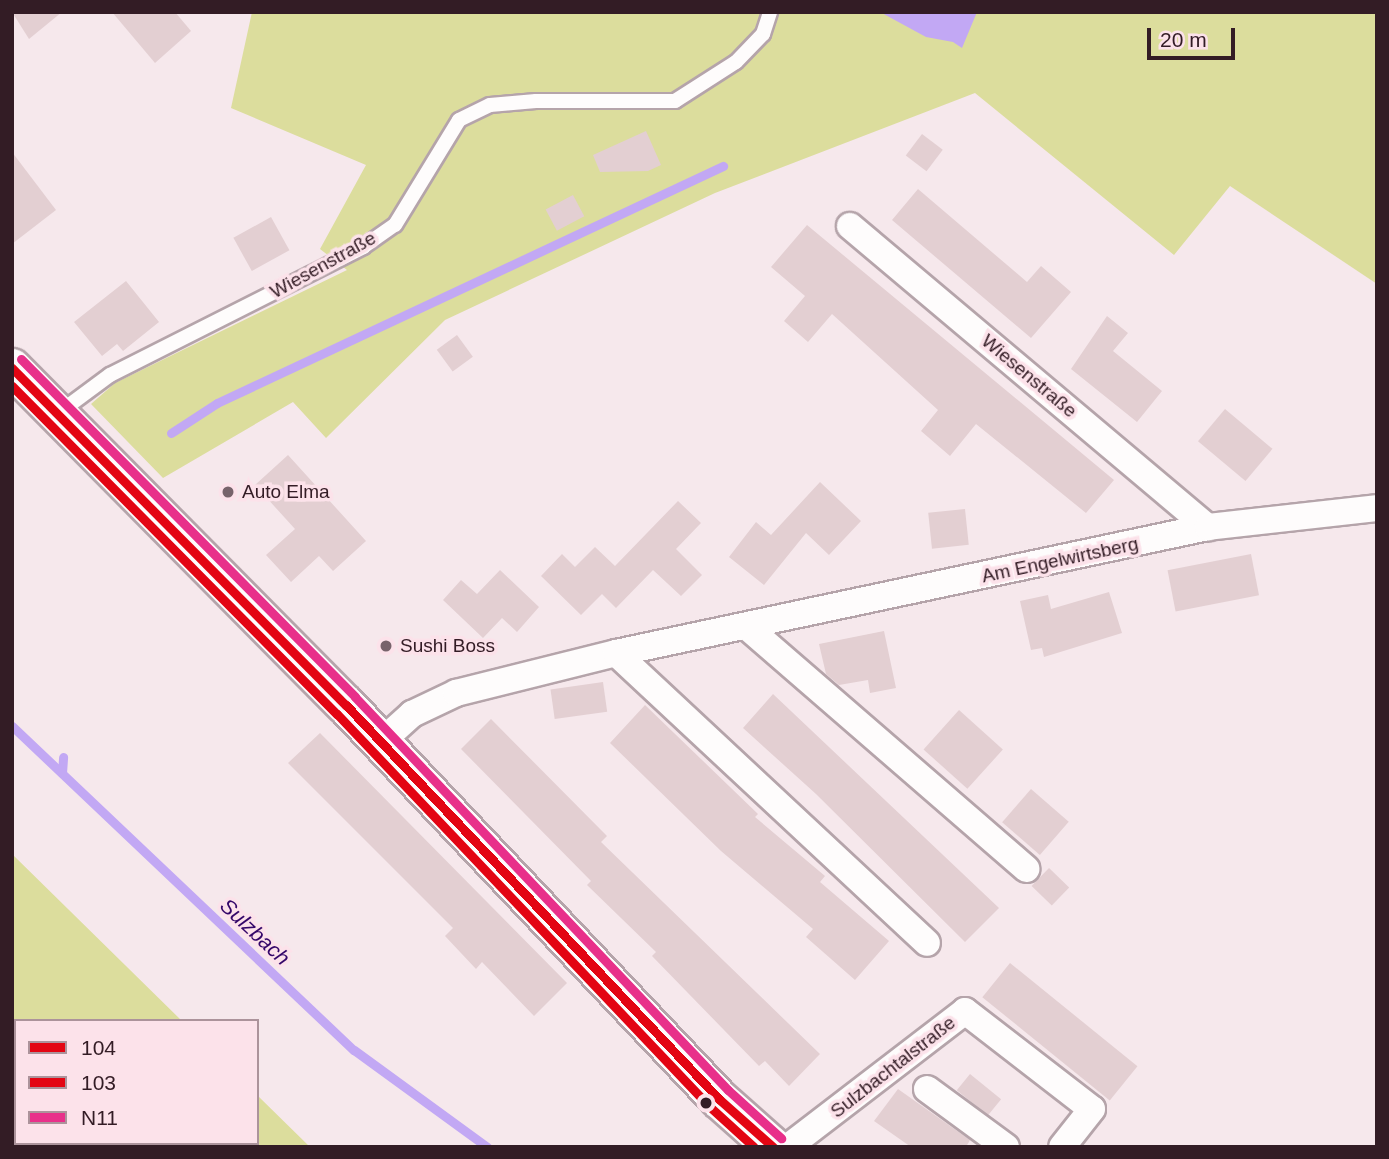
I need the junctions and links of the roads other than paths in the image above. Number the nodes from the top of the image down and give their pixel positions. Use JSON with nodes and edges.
{"nodes":[{"id":1,"x":770,"y":12,"type":"edge"},
{"id":2,"x":850,"y":226,"type":"dead end"},
{"id":3,"x":12,"y":369,"type":"edge"},
{"id":4,"x":57,"y":415,"type":"junction"},
{"id":5,"x":1377,"y":508,"type":"edge"},
{"id":6,"x":1208,"y":527,"type":"junction"},
{"id":7,"x":746,"y":626,"type":"junction"},
{"id":8,"x":616,"y":653,"type":"junction"},
{"id":9,"x":381,"y":742,"type":"junction"},
{"id":10,"x":1027,"y":869,"type":"dead end"},
{"id":11,"x":927,"y":943,"type":"dead end"},
{"id":12,"x":927,"y":1089,"type":"dead end"},
{"id":13,"x":773,"y":1147,"type":"edge"},
{"id":14,"x":788,"y":1147,"type":"edge"},
{"id":15,"x":1006,"y":1147,"type":"edge"},
{"id":16,"x":1062,"y":1147,"type":"edge"}],
"edges":[{"from":1,"to":4,"type":"lane","name":"Wiesenstraße"},
{"from":2,"to":6,"type":"street","name":"Wiesenstraße"},
{"from":3,"to":4,"type":"main road"},
{"from":4,"to":9,"type":"main road"},
{"from":5,"to":6,"type":"street","name":"Am Engelwirtsberg"},
{"from":6,"to":7,"type":"street","name":"Am Engelwirtsberg"},
{"from":7,"to":8,"type":"street","name":"Am Engelwirtsberg"},
{"from":7,"to":10,"type":"street"},
{"from":8,"to":9,"type":"street","name":"Am Engelwirtsberg"},
{"from":8,"to":11,"type":"street"},
{"from":9,"to":13,"type":"main road"},
{"from":12,"to":15,"type":"street","name":"Sulzbachtalstraße"},
{"from":14,"to":16,"type":"street","name":"Sulzbachtalstraße"}]}
